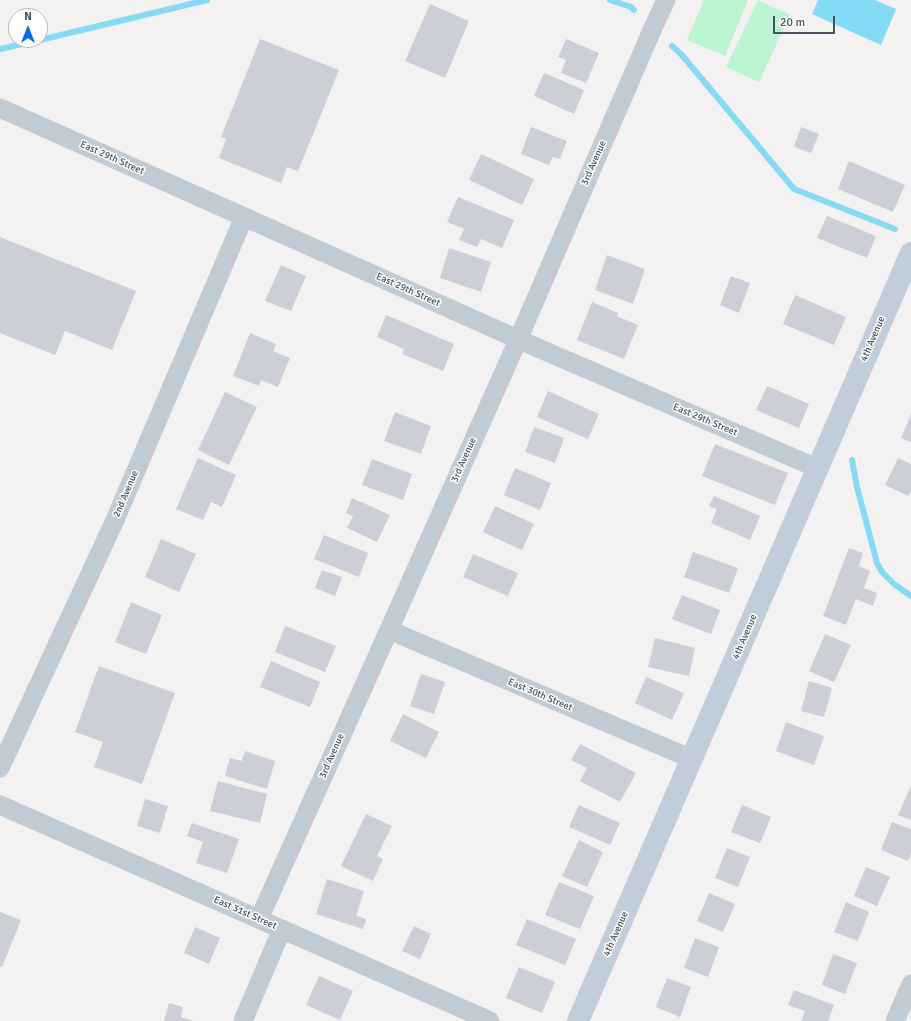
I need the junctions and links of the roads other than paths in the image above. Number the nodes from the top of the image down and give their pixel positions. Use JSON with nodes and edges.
{"nodes":[{"id":1,"x":666,"y":0,"type":"edge"},
{"id":2,"x":0,"y":108,"type":"edge"},
{"id":3,"x":244,"y":217,"type":"junction"},
{"id":4,"x":911,"y":252,"type":"edge"},
{"id":5,"x":518,"y":340,"type":"junction"},
{"id":6,"x":817,"y":468,"type":"junction"},
{"id":7,"x":389,"y":630,"type":"junction"},
{"id":8,"x":692,"y":759,"type":"junction"},
{"id":9,"x":0,"y":768,"type":"edge"},
{"id":10,"x":0,"y":805,"type":"edge"},
{"id":11,"x":259,"y":919,"type":"junction"},
{"id":12,"x":282,"y":929,"type":"junction"},
{"id":13,"x":911,"y":984,"type":"edge"},
{"id":14,"x":243,"y":1021,"type":"edge"},
{"id":15,"x":490,"y":1021,"type":"edge"},
{"id":16,"x":578,"y":1021,"type":"edge"},
{"id":17,"x":895,"y":1021,"type":"edge"}],
"edges":[{"from":1,"to":5,"type":"street","name":"3rd Avenue"},
{"from":2,"to":3,"type":"street","name":"East 29th Street"},
{"from":3,"to":5,"type":"street","name":"East 29th Street"},
{"from":3,"to":9,"type":"street","name":"2nd Avenue"},
{"from":4,"to":6,"type":"main road","name":"4th Avenue"},
{"from":5,"to":6,"type":"street","name":"East 29th Street"},
{"from":5,"to":7,"type":"street","name":"3rd Avenue"},
{"from":6,"to":8,"type":"main road","name":"4th Avenue"},
{"from":7,"to":8,"type":"street","name":"East 30th Street"},
{"from":7,"to":11,"type":"street","name":"3rd Avenue"},
{"from":8,"to":16,"type":"main road","name":"4th Avenue"},
{"from":10,"to":11,"type":"street","name":"East 31st Street"},
{"from":11,"to":12,"type":"street","name":"East 31st Street"},
{"from":12,"to":14,"type":"street"},
{"from":12,"to":15,"type":"street","name":"East 31st Street"},
{"from":13,"to":17,"type":"street"}]}
